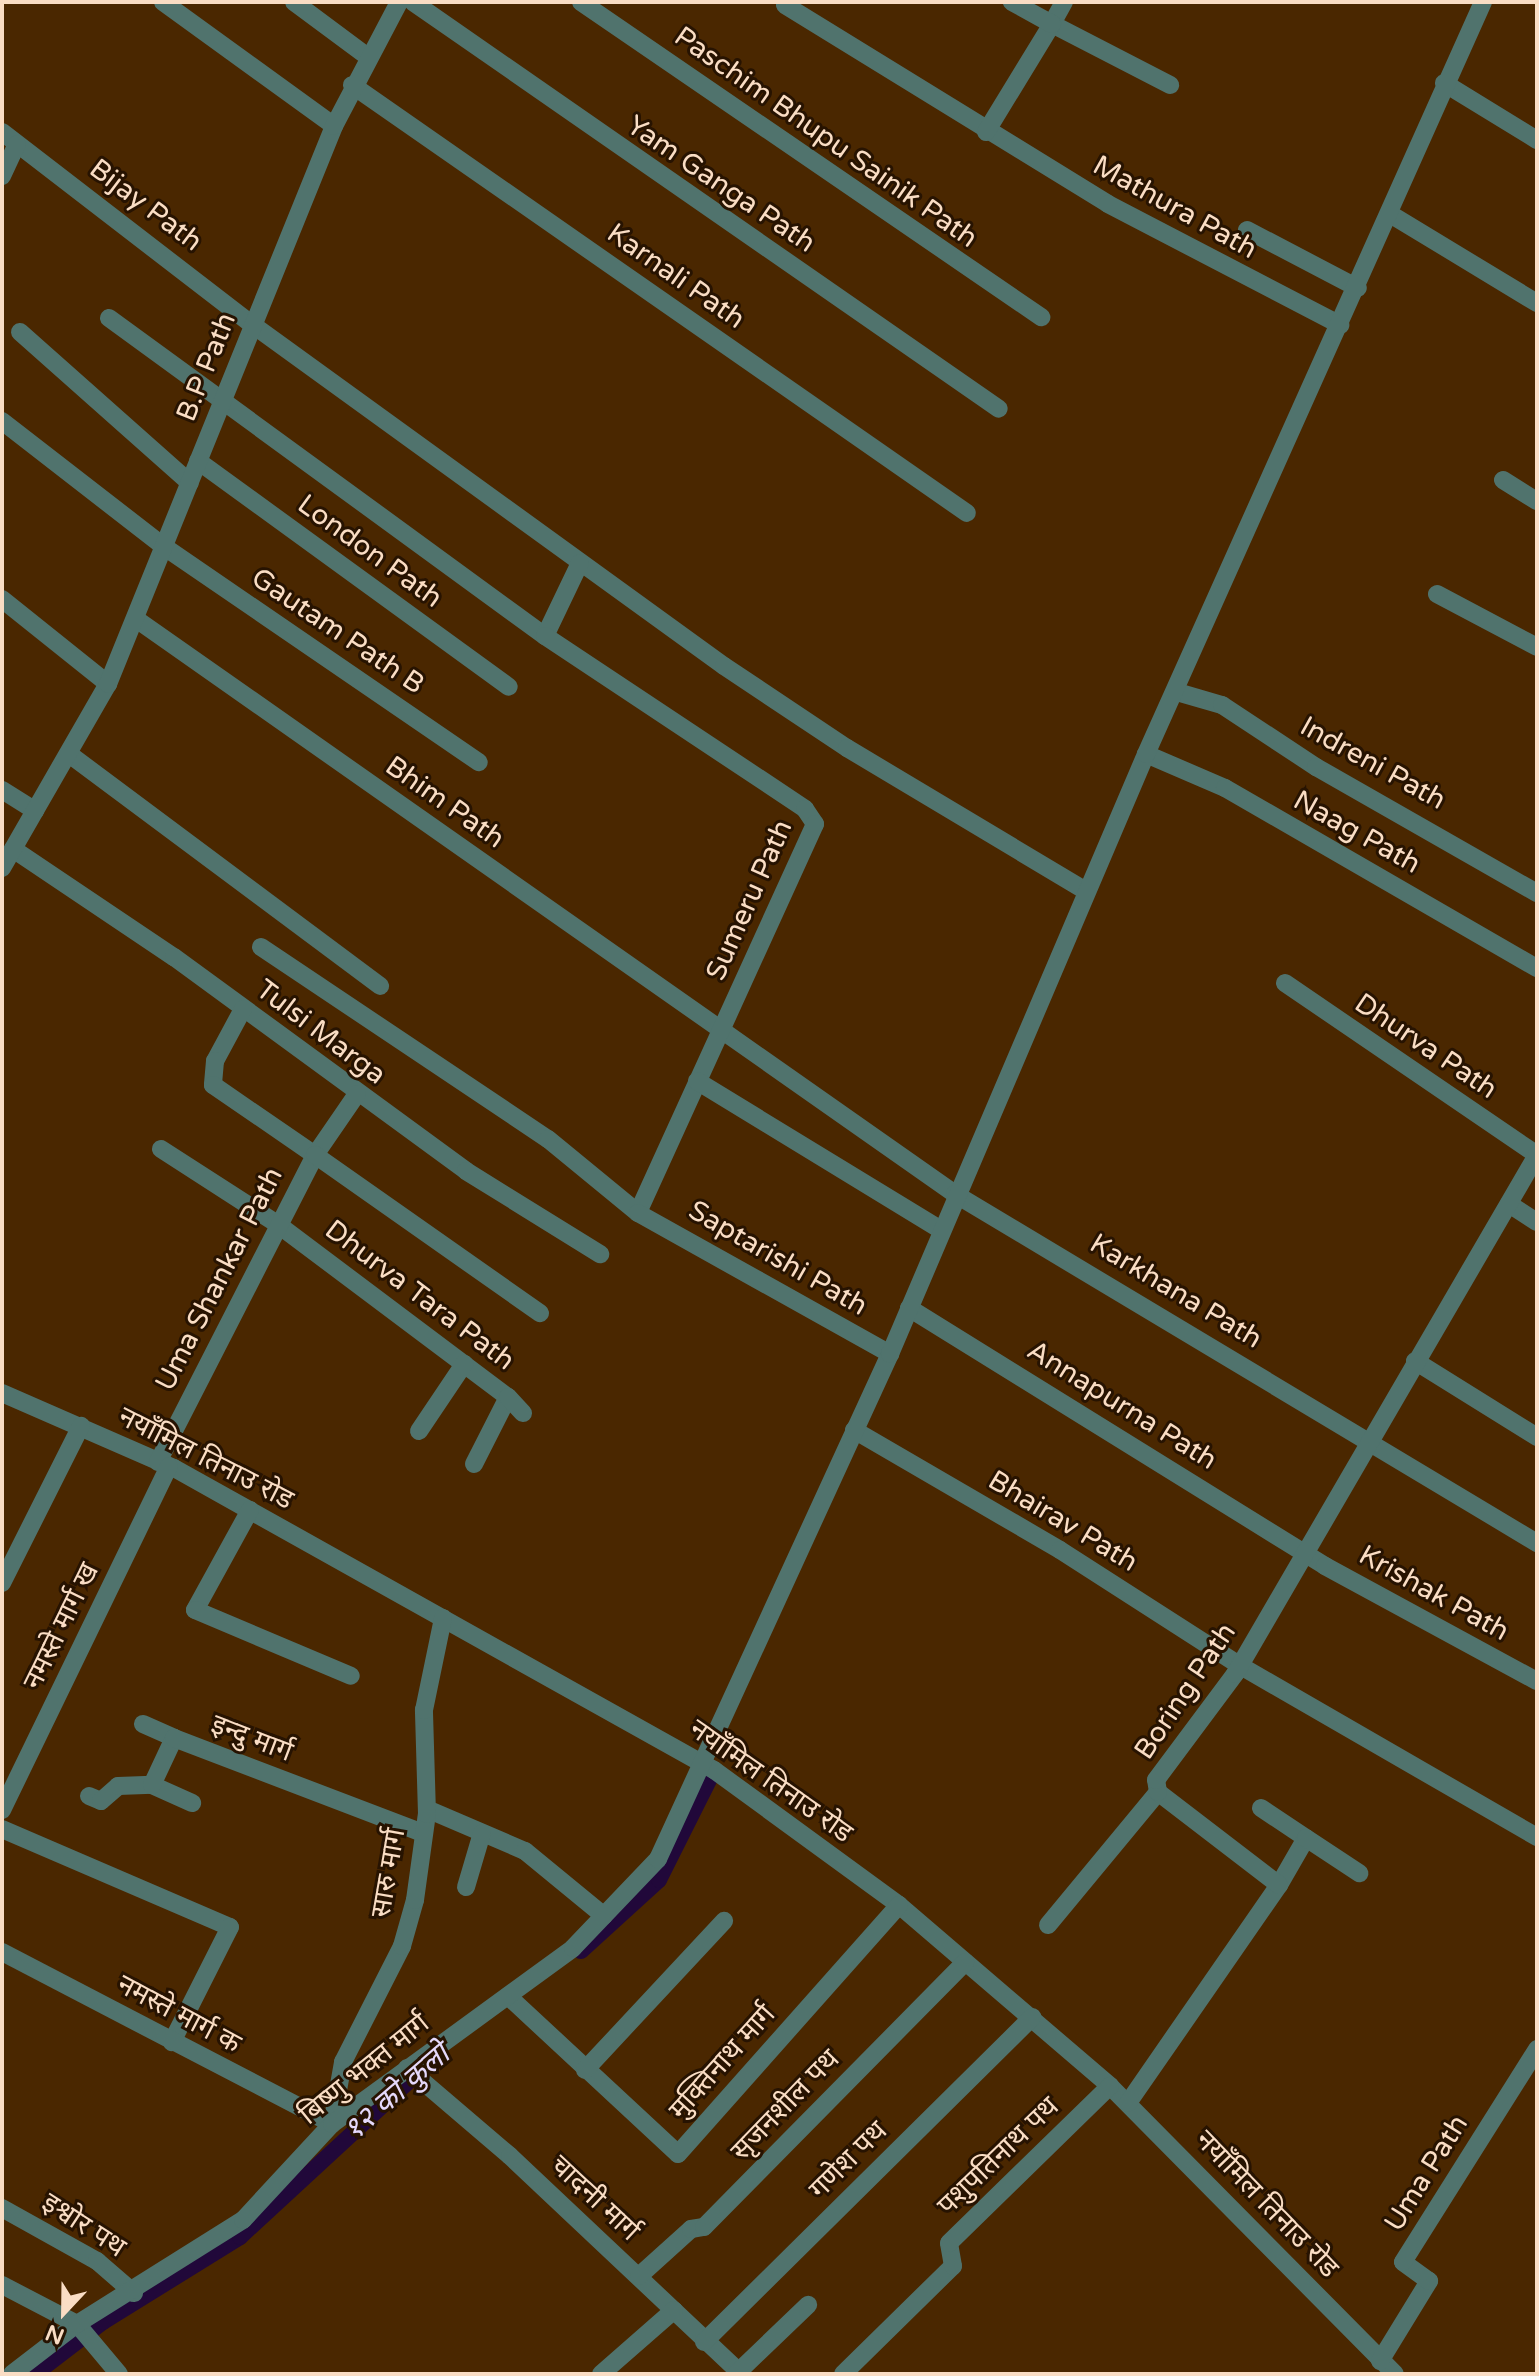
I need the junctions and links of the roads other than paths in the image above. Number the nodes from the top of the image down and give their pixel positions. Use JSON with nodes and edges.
{"nodes":[{"id":1,"x":163,"y":2,"type":"edge"},
{"id":2,"x":294,"y":2,"type":"edge"},
{"id":3,"x":399,"y":2,"type":"edge"},
{"id":4,"x":413,"y":2,"type":"edge"},
{"id":5,"x":581,"y":2,"type":"edge"},
{"id":6,"x":1012,"y":2,"type":"edge"},
{"id":7,"x":1064,"y":2,"type":"edge"},
{"id":8,"x":1483,"y":2,"type":"edge"},
{"id":9,"x":785,"y":5,"type":"dead end"},
{"id":10,"x":1052,"y":24,"type":"junction"},
{"id":11,"x":368,"y":57,"type":"junction"},
{"id":12,"x":1444,"y":83,"type":"junction"},
{"id":13,"x":352,"y":85,"type":"junction"},
{"id":14,"x":1170,"y":85,"type":"dead end"},
{"id":15,"x":334,"y":126,"type":"junction"},
{"id":16,"x":2,"y":132,"type":"edge"},
{"id":17,"x":986,"y":132,"type":"junction"},
{"id":18,"x":1537,"y":140,"type":"edge"},
{"id":19,"x":17,"y":144,"type":"junction"},
{"id":20,"x":2,"y":176,"type":"edge"},
{"id":21,"x":1390,"y":214,"type":"junction"},
{"id":22,"x":1247,"y":230,"type":"dead end"},
{"id":23,"x":1358,"y":288,"type":"junction"},
{"id":24,"x":1537,"y":303,"type":"edge"},
{"id":25,"x":1041,"y":317,"type":"dead end"},
{"id":26,"x":109,"y":318,"type":"dead end"},
{"id":27,"x":253,"y":325,"type":"junction"},
{"id":28,"x":1340,"y":325,"type":"junction"},
{"id":29,"x":20,"y":332,"type":"dead end"},
{"id":30,"x":224,"y":398,"type":"junction"},
{"id":31,"x":999,"y":409,"type":"dead end"},
{"id":32,"x":2,"y":421,"type":"edge"},
{"id":33,"x":198,"y":461,"type":"junction"},
{"id":34,"x":1503,"y":480,"type":"dead end"},
{"id":35,"x":190,"y":483,"type":"junction"},
{"id":36,"x":1537,"y":501,"type":"edge"},
{"id":37,"x":967,"y":513,"type":"dead end"},
{"id":38,"x":166,"y":548,"type":"junction"},
{"id":39,"x":580,"y":563,"type":"junction"},
{"id":40,"x":1437,"y":594,"type":"dead end"},
{"id":41,"x":2,"y":599,"type":"edge"},
{"id":42,"x":136,"y":619,"type":"junction"},
{"id":43,"x":545,"y":636,"type":"junction"},
{"id":44,"x":1537,"y":647,"type":"edge"},
{"id":45,"x":108,"y":684,"type":"junction"},
{"id":46,"x":509,"y":687,"type":"dead end"},
{"id":47,"x":1177,"y":692,"type":"junction"},
{"id":48,"x":69,"y":754,"type":"junction"},
{"id":49,"x":1146,"y":754,"type":"junction"},
{"id":50,"x":479,"y":762,"type":"dead end"},
{"id":51,"x":2,"y":790,"type":"edge"},
{"id":52,"x":35,"y":811,"type":"junction"},
{"id":53,"x":13,"y":849,"type":"junction"},
{"id":54,"x":2,"y":868,"type":"edge"},
{"id":55,"x":1086,"y":891,"type":"junction"},
{"id":56,"x":1537,"y":893,"type":"edge"},
{"id":57,"x":261,"y":947,"type":"dead end"},
{"id":58,"x":1537,"y":968,"type":"edge"},
{"id":59,"x":1285,"y":983,"type":"dead end"},
{"id":60,"x":380,"y":986,"type":"dead end"},
{"id":61,"x":243,"y":1009,"type":"junction"},
{"id":62,"x":722,"y":1031,"type":"junction"},
{"id":63,"x":697,"y":1081,"type":"junction"},
{"id":64,"x":357,"y":1094,"type":"junction"},
{"id":65,"x":161,"y":1149,"type":"dead end"},
{"id":66,"x":315,"y":1155,"type":"junction"},
{"id":67,"x":1537,"y":1155,"type":"edge"},
{"id":68,"x":955,"y":1194,"type":"junction"},
{"id":69,"x":1509,"y":1204,"type":"junction"},
{"id":70,"x":638,"y":1213,"type":"junction"},
{"id":71,"x":1537,"y":1222,"type":"edge"},
{"id":72,"x":276,"y":1223,"type":"junction"},
{"id":73,"x":941,"y":1230,"type":"junction"},
{"id":74,"x":600,"y":1254,"type":"dead end"},
{"id":75,"x":909,"y":1308,"type":"junction"},
{"id":76,"x":540,"y":1313,"type":"dead end"},
{"id":77,"x":890,"y":1354,"type":"junction"},
{"id":78,"x":1415,"y":1361,"type":"junction"},
{"id":79,"x":464,"y":1364,"type":"junction"},
{"id":80,"x":3,"y":1396,"type":"edge"},
{"id":81,"x":508,"y":1397,"type":"junction"},
{"id":82,"x":523,"y":1413,"type":"dead end"},
{"id":83,"x":81,"y":1426,"type":"junction"},
{"id":84,"x":854,"y":1430,"type":"junction"},
{"id":85,"x":419,"y":1431,"type":"dead end"},
{"id":86,"x":1537,"y":1437,"type":"edge"},
{"id":87,"x":1367,"y":1439,"type":"junction"},
{"id":88,"x":164,"y":1464,"type":"junction"},
{"id":89,"x":474,"y":1464,"type":"dead end"},
{"id":90,"x":250,"y":1510,"type":"junction"},
{"id":91,"x":1537,"y":1543,"type":"edge"},
{"id":92,"x":1305,"y":1552,"type":"junction"},
{"id":93,"x":2,"y":1583,"type":"edge"},
{"id":94,"x":443,"y":1618,"type":"junction"},
{"id":95,"x":1239,"y":1665,"type":"junction"},
{"id":96,"x":351,"y":1676,"type":"dead end"},
{"id":97,"x":1537,"y":1681,"type":"edge"},
{"id":98,"x":143,"y":1724,"type":"dead end"},
{"id":99,"x":174,"y":1738,"type":"junction"},
{"id":100,"x":703,"y":1763,"type":"junction"},
{"id":101,"x":152,"y":1785,"type":"junction"},
{"id":102,"x":1158,"y":1792,"type":"junction"},
{"id":103,"x":89,"y":1796,"type":"dead end"},
{"id":104,"x":192,"y":1803,"type":"dead end"},
{"id":105,"x":1261,"y":1808,"type":"dead end"},
{"id":106,"x":427,"y":1809,"type":"junction"},
{"id":107,"x":2,"y":1810,"type":"edge"},
{"id":108,"x":2,"y":1829,"type":"edge"},
{"id":109,"x":423,"y":1833,"type":"junction"},
{"id":110,"x":482,"y":1833,"type":"junction"},
{"id":111,"x":1537,"y":1837,"type":"edge"},
{"id":112,"x":1306,"y":1838,"type":"junction"},
{"id":113,"x":1359,"y":1873,"type":"dead end"},
{"id":114,"x":1279,"y":1885,"type":"junction"},
{"id":115,"x":466,"y":1887,"type":"dead end"},
{"id":116,"x":899,"y":1905,"type":"junction"},
{"id":117,"x":604,"y":1916,"type":"junction"},
{"id":118,"x":724,"y":1921,"type":"dead end"},
{"id":119,"x":1048,"y":1925,"type":"dead end"},
{"id":120,"x":2,"y":1952,"type":"edge"},
{"id":121,"x":965,"y":1962,"type":"junction"},
{"id":122,"x":512,"y":2000,"type":"junction"},
{"id":123,"x":1032,"y":2017,"type":"junction"},
{"id":124,"x":172,"y":2042,"type":"junction"},
{"id":125,"x":1537,"y":2049,"type":"edge"},
{"id":126,"x":585,"y":2070,"type":"junction"},
{"id":127,"x":412,"y":2073,"type":"junction"},
{"id":128,"x":1110,"y":2086,"type":"junction"},
{"id":129,"x":1128,"y":2103,"type":"junction"},
{"id":130,"x":332,"y":2124,"type":"junction"},
{"id":131,"x":2,"y":2208,"type":"edge"},
{"id":132,"x":639,"y":2276,"type":"junction"},
{"id":133,"x":2,"y":2285,"type":"edge"},
{"id":134,"x":134,"y":2293,"type":"junction"},
{"id":135,"x":808,"y":2305,"type":"dead end"},
{"id":136,"x":674,"y":2310,"type":"junction"},
{"id":137,"x":77,"y":2324,"type":"junction"},
{"id":138,"x":704,"y":2342,"type":"junction"},
{"id":139,"x":1380,"y":2361,"type":"junction"},
{"id":140,"x":739,"y":2373,"type":"edge"},
{"id":141,"x":12,"y":2374,"type":"edge"},
{"id":142,"x":119,"y":2374,"type":"edge"},
{"id":143,"x":601,"y":2374,"type":"edge"},
{"id":144,"x":843,"y":2374,"type":"edge"},
{"id":145,"x":1395,"y":2374,"type":"edge"}],
"edges":[{"from":1,"to":15,"type":"street"},
{"from":2,"to":11,"type":"street"},
{"from":3,"to":11,"type":"street","name":"B.P Path"},
{"from":4,"to":31,"type":"street","name":"Yam Ganga Path"},
{"from":5,"to":25,"type":"street","name":"Paschim Bhupu Sainik Path"},
{"from":6,"to":10,"type":"street"},
{"from":7,"to":10,"type":"street"},
{"from":8,"to":12,"type":"street","name":"बिष्णु भक्त मार्ग"},
{"from":9,"to":17,"type":"street","name":"Mathura Path"},
{"from":10,"to":14,"type":"street"},
{"from":10,"to":17,"type":"street"},
{"from":11,"to":13,"type":"street","name":"B.P Path"},
{"from":12,"to":18,"type":"street"},
{"from":12,"to":21,"type":"street","name":"बिष्णु भक्त मार्ग"},
{"from":13,"to":15,"type":"street","name":"B.P Path"},
{"from":13,"to":37,"type":"street","name":"Karnali Path"},
{"from":15,"to":27,"type":"street","name":"B.P Path"},
{"from":16,"to":19,"type":"street","name":"Bijay Path"},
{"from":17,"to":28,"type":"street","name":"Mathura Path"},
{"from":19,"to":20,"type":"street"},
{"from":19,"to":27,"type":"street","name":"Bijay Path"},
{"from":21,"to":23,"type":"street","name":"बिष्णु भक्त मार्ग"},
{"from":21,"to":24,"type":"street"},
{"from":22,"to":23,"type":"street","name":"Mathura Path"},
{"from":23,"to":28,"type":"street","name":"बिष्णु भक्त मार्ग"},
{"from":26,"to":30,"type":"street"},
{"from":27,"to":30,"type":"street","name":"B.P Path"},
{"from":27,"to":39,"type":"street","name":"Bijay Path"},
{"from":28,"to":47,"type":"street","name":"बिष्णु भक्त मार्ग"},
{"from":29,"to":35,"type":"street"},
{"from":30,"to":33,"type":"street","name":"B.P Path"},
{"from":30,"to":43,"type":"street"},
{"from":32,"to":38,"type":"street","name":"Gautam Path B"},
{"from":33,"to":35,"type":"street","name":"B.P Path"},
{"from":33,"to":46,"type":"street","name":"London Path"},
{"from":34,"to":36,"type":"street"},
{"from":35,"to":38,"type":"street","name":"B.P Path"},
{"from":38,"to":42,"type":"street","name":"B.P Path"},
{"from":38,"to":50,"type":"street","name":"Gautam Path B"},
{"from":39,"to":43,"type":"street"},
{"from":39,"to":55,"type":"street","name":"Bijay Path"},
{"from":40,"to":44,"type":"street"},
{"from":41,"to":45,"type":"street"},
{"from":42,"to":45,"type":"street","name":"B.P Path"},
{"from":42,"to":62,"type":"street","name":"Bhim Path"},
{"from":43,"to":62,"type":"street","name":"Sumeru Path"},
{"from":45,"to":48,"type":"street","name":"B.P Path"},
{"from":47,"to":49,"type":"street","name":"बिष्णु भक्त मार्ग"},
{"from":47,"to":56,"type":"street","name":"Indreni Path"},
{"from":48,"to":52,"type":"street","name":"B.P Path"},
{"from":48,"to":60,"type":"street"},
{"from":49,"to":55,"type":"street","name":"बिष्णु भक्त मार्ग"},
{"from":49,"to":58,"type":"street","name":"Naag Path"},
{"from":51,"to":52,"type":"street"},
{"from":52,"to":53,"type":"street","name":"B.P Path"},
{"from":53,"to":54,"type":"street","name":"B.P Path"},
{"from":53,"to":61,"type":"street","name":"Tulsi Marga"},
{"from":55,"to":68,"type":"street","name":"बिष्णु भक्त मार्ग"},
{"from":57,"to":70,"type":"street","name":"Saptarishi Path"},
{"from":59,"to":67,"type":"street","name":"Dhurva Path"},
{"from":61,"to":64,"type":"street","name":"Tulsi Marga"},
{"from":61,"to":66,"type":"street"},
{"from":62,"to":63,"type":"street","name":"Sumeru Path"},
{"from":62,"to":68,"type":"street","name":"Bhim Path"},
{"from":63,"to":70,"type":"street","name":"Sumeru Path"},
{"from":63,"to":73,"type":"street"},
{"from":64,"to":66,"type":"street"},
{"from":64,"to":74,"type":"street","name":"Tulsi Marga"},
{"from":65,"to":72,"type":"street","name":"Dhurva Tara Path"},
{"from":66,"to":72,"type":"street","name":"Uma Shankar Path"},
{"from":66,"to":76,"type":"street","name":"Uma Shankar Path"},
{"from":67,"to":69,"type":"street","name":"Boring Path"},
{"from":68,"to":73,"type":"street","name":"बिष्णु भक्त मार्ग"},
{"from":68,"to":87,"type":"street","name":"Karkhana Path"},
{"from":69,"to":71,"type":"street"},
{"from":69,"to":78,"type":"street","name":"Boring Path"},
{"from":70,"to":77,"type":"street","name":"Saptarishi Path"},
{"from":72,"to":79,"type":"street","name":"Dhurva Tara Path"},
{"from":72,"to":88,"type":"street","name":"Uma Shankar Path"},
{"from":73,"to":75,"type":"street","name":"बिष्णु भक्त मार्ग"},
{"from":75,"to":77,"type":"street","name":"बिष्णु भक्त मार्ग"},
{"from":75,"to":92,"type":"street","name":"Annapurna Path"},
{"from":77,"to":84,"type":"street","name":"बिष्णु भक्त मार्ग"},
{"from":78,"to":86,"type":"street"},
{"from":78,"to":87,"type":"street","name":"Boring Path"},
{"from":79,"to":81,"type":"street","name":"Dhurva Tara Path"},
{"from":79,"to":85,"type":"street"},
{"from":80,"to":83,"type":"street","name":"नयाँमिल तिनाउ रोड"},
{"from":81,"to":82,"type":"street"},
{"from":81,"to":89,"type":"street","name":"Dhurva Tara Path"},
{"from":83,"to":88,"type":"street","name":"नयाँमिल तिनाउ रोड"},
{"from":83,"to":93,"type":"street"},
{"from":84,"to":95,"type":"street","name":"Bhairav Path"},
{"from":84,"to":100,"type":"street","name":"बिष्णु भक्त मार्ग"},
{"from":87,"to":91,"type":"street","name":"Karkhana Path"},
{"from":87,"to":92,"type":"street","name":"Boring Path"},
{"from":88,"to":90,"type":"street","name":"नयाँमिल तिनाउ रोड"},
{"from":88,"to":107,"type":"street","name":"नमस्ते मार्ग ख"},
{"from":90,"to":94,"type":"street","name":"नयाँमिल तिनाउ रोड"},
{"from":90,"to":96,"type":"street"},
{"from":92,"to":95,"type":"street","name":"Boring Path"},
{"from":92,"to":97,"type":"street","name":"Krishak Path"},
{"from":94,"to":100,"type":"street","name":"नयाँमिल तिनाउ रोड"},
{"from":94,"to":106,"type":"street","name":"सारु मार्ग"},
{"from":95,"to":102,"type":"street","name":"Boring Path"},
{"from":95,"to":111,"type":"street","name":"Bhairav Path"},
{"from":98,"to":99,"type":"street"},
{"from":99,"to":101,"type":"street","name":"इन्दु मार्ग"},
{"from":99,"to":109,"type":"street","name":"इन्दु मार्ग"},
{"from":100,"to":116,"type":"street","name":"नयाँमिल तिनाउ रोड"},
{"from":100,"to":117,"type":"street","name":"बिष्णु भक्त मार्ग"},
{"from":101,"to":103,"type":"street"},
{"from":101,"to":104,"type":"street"},
{"from":102,"to":114,"type":"street","name":"Boring Path"},
{"from":102,"to":119,"type":"street"},
{"from":105,"to":112,"type":"street"},
{"from":106,"to":109,"type":"street","name":"सारु मार्ग"},
{"from":106,"to":110,"type":"street"},
{"from":108,"to":124,"type":"street"},
{"from":109,"to":130,"type":"street","name":"सारु मार्ग"},
{"from":110,"to":115,"type":"street"},
{"from":110,"to":117,"type":"street"},
{"from":112,"to":113,"type":"street"},
{"from":112,"to":114,"type":"street"},
{"from":114,"to":129,"type":"street"},
{"from":116,"to":121,"type":"street","name":"नयाँमिल तिनाउ रोड"},
{"from":116,"to":126,"type":"street","name":"मुक्तिनाथ मार्ग"},
{"from":117,"to":122,"type":"street","name":"बिष्णु भक्त मार्ग"},
{"from":118,"to":126,"type":"street"},
{"from":120,"to":124,"type":"street","name":"नमस्ते मार्ग क"},
{"from":121,"to":123,"type":"street","name":"नयाँमिल तिनाउ रोड"},
{"from":121,"to":132,"type":"street","name":"सृजनशील पथ"},
{"from":122,"to":126,"type":"street","name":"मुक्तिनाथ मार्ग"},
{"from":122,"to":127,"type":"street","name":"बिष्णु भक्त मार्ग"},
{"from":123,"to":128,"type":"street","name":"नयाँमिल तिनाउ रोड"},
{"from":123,"to":138,"type":"street","name":"गणेश पथ"},
{"from":124,"to":130,"type":"street","name":"नमस्ते मार्ग क"},
{"from":125,"to":139,"type":"street","name":"Uma Path"},
{"from":127,"to":130,"type":"street","name":"बिष्णु भक्त मार्ग"},
{"from":127,"to":132,"type":"street","name":"चादनी मार्ग"},
{"from":128,"to":129,"type":"street","name":"नयाँमिल तिनाउ रोड"},
{"from":128,"to":144,"type":"street","name":"पशुपतिनाथ पथ"},
{"from":129,"to":139,"type":"street","name":"नयाँमिल तिनाउ रोड"},
{"from":130,"to":134,"type":"street","name":"बिष्णु भक्त मार्ग"},
{"from":131,"to":134,"type":"street","name":"इश्वोर पथ"},
{"from":132,"to":136,"type":"street","name":"चादनी मार्ग"},
{"from":133,"to":137,"type":"street"},
{"from":134,"to":137,"type":"street","name":"बिष्णु भक्त मार्ग"},
{"from":135,"to":140,"type":"street"},
{"from":136,"to":138,"type":"street","name":"चादनी मार्ग"},
{"from":136,"to":143,"type":"street"},
{"from":137,"to":141,"type":"street","name":"बिष्णु भक्त मार्ग"},
{"from":137,"to":142,"type":"street"},
{"from":138,"to":140,"type":"street","name":"चादनी मार्ग"},
{"from":139,"to":145,"type":"street","name":"नयाँमिल तिनाउ रोड"}]}
